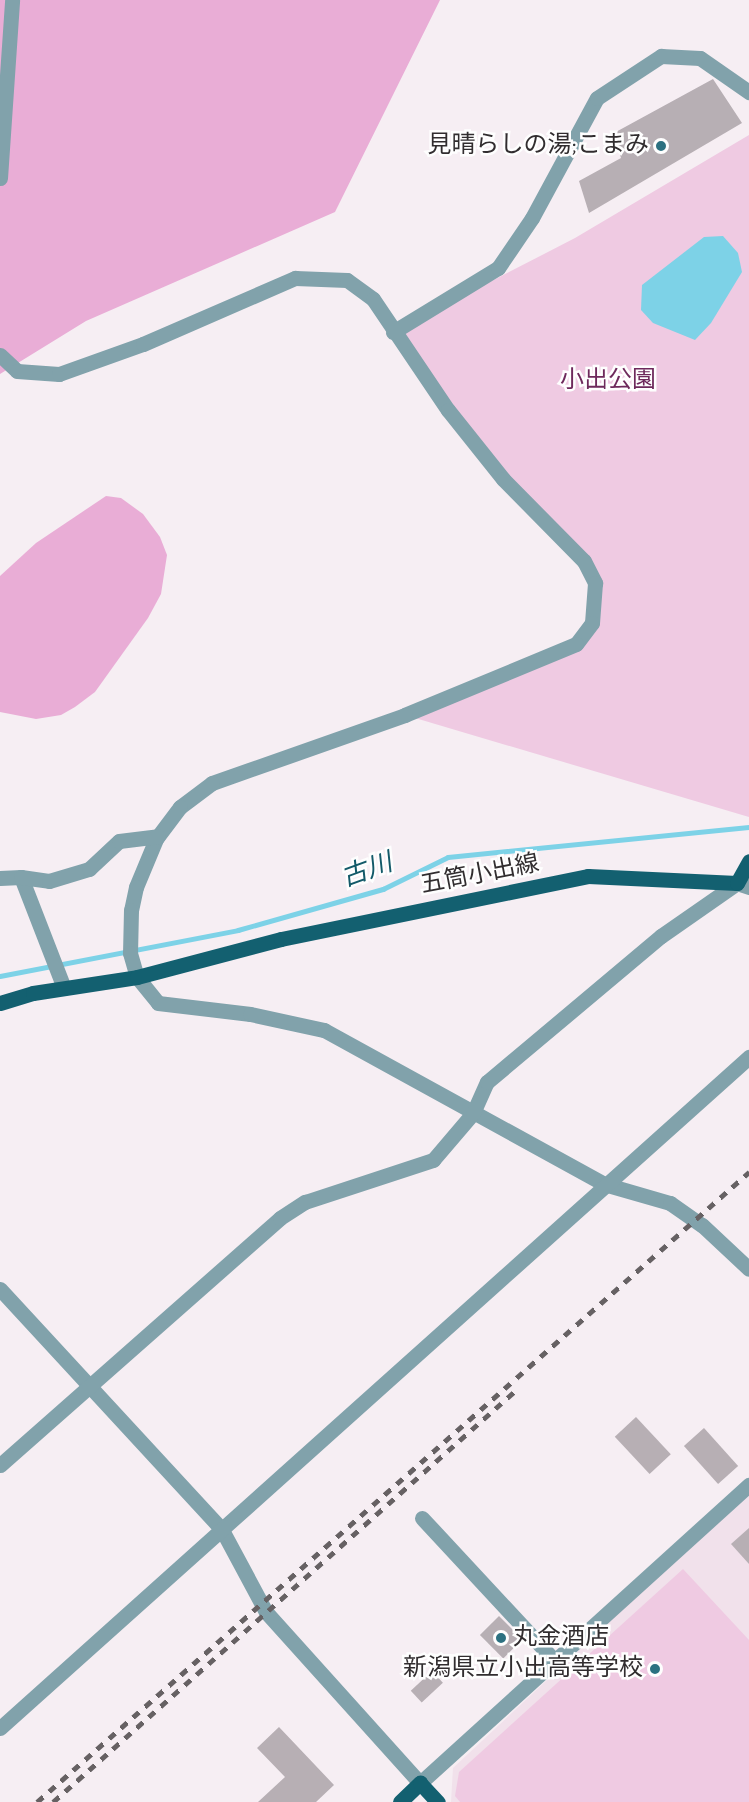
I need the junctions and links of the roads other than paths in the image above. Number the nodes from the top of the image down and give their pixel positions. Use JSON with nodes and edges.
{"nodes":[{"id":1,"x":12,"y":0,"type":"edge"},
{"id":2,"x":749,"y":92,"type":"edge"},
{"id":3,"x":0,"y":178,"type":"edge"},
{"id":4,"x":393,"y":332,"type":"junction"},
{"id":5,"x":0,"y":355,"type":"edge"},
{"id":6,"x":158,"y":836,"type":"junction"},
{"id":7,"x":749,"y":861,"type":"edge"},
{"id":8,"x":21,"y":877,"type":"junction"},
{"id":9,"x":0,"y":878,"type":"edge"},
{"id":10,"x":743,"y":885,"type":"edge"},
{"id":11,"x":137,"y":977,"type":"junction"},
{"id":12,"x":64,"y":988,"type":"junction"},
{"id":13,"x":0,"y":1003,"type":"edge"},
{"id":14,"x":749,"y":1057,"type":"edge"},
{"id":15,"x":472,"y":1113,"type":"junction"},
{"id":16,"x":604,"y":1184,"type":"junction"},
{"id":17,"x":749,"y":1269,"type":"edge"},
{"id":18,"x":0,"y":1289,"type":"edge"},
{"id":19,"x":88,"y":1386,"type":"junction"},
{"id":20,"x":0,"y":1465,"type":"edge"},
{"id":21,"x":749,"y":1485,"type":"edge"},
{"id":22,"x":422,"y":1518,"type":"dead end"},
{"id":23,"x":222,"y":1530,"type":"junction"},
{"id":24,"x":555,"y":1661,"type":"junction"},
{"id":25,"x":0,"y":1728,"type":"edge"},
{"id":26,"x":420,"y":1783,"type":"junction"},
{"id":27,"x":400,"y":1802,"type":"edge"},
{"id":28,"x":438,"y":1802,"type":"edge"}],
"edges":[{"from":1,"to":3,"type":"street"},
{"from":2,"to":4,"type":"street"},
{"from":4,"to":5,"type":"street"},
{"from":4,"to":6,"type":"street"},
{"from":6,"to":8,"type":"street"},
{"from":6,"to":11,"type":"street"},
{"from":7,"to":10,"type":"main road"},
{"from":8,"to":9,"type":"street"},
{"from":8,"to":12,"type":"street"},
{"from":10,"to":11,"type":"main road","name":"五筒小出線"},
{"from":10,"to":15,"type":"street"},
{"from":11,"to":12,"type":"main road","name":"五筒小出線"},
{"from":11,"to":15,"type":"street"},
{"from":12,"to":13,"type":"main road","name":"五筒小出線"},
{"from":14,"to":16,"type":"street"},
{"from":15,"to":16,"type":"street"},
{"from":15,"to":19,"type":"street"},
{"from":16,"to":17,"type":"street"},
{"from":16,"to":23,"type":"street"},
{"from":18,"to":19,"type":"street"},
{"from":19,"to":20,"type":"street"},
{"from":19,"to":23,"type":"street"},
{"from":21,"to":24,"type":"street"},
{"from":22,"to":24,"type":"street"},
{"from":23,"to":25,"type":"street"},
{"from":23,"to":26,"type":"street"},
{"from":24,"to":26,"type":"street"},
{"from":26,"to":27,"type":"main road"},
{"from":26,"to":28,"type":"main road"}]}
